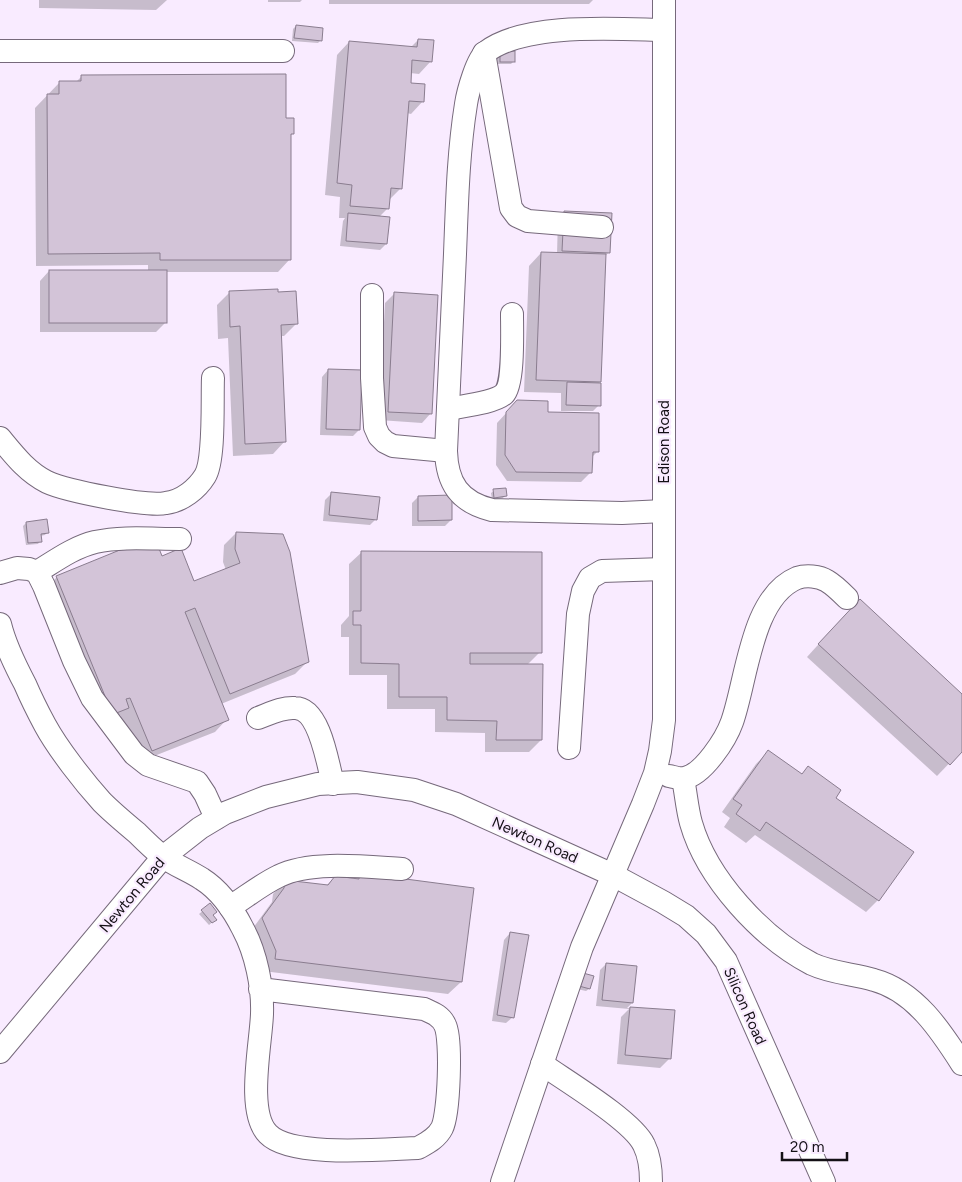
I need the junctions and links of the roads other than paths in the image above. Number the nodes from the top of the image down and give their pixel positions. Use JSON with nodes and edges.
{"nodes":[{"id":1,"x":664,"y":0,"type":"edge"},
{"id":2,"x":664,"y":30,"type":"junction"},
{"id":3,"x":0,"y":51,"type":"edge"},
{"id":4,"x":283,"y":51,"type":"dead end"},
{"id":5,"x":484,"y":53,"type":"junction"},
{"id":6,"x":602,"y":227,"type":"dead end"},
{"id":7,"x":372,"y":295,"type":"dead end"},
{"id":8,"x":512,"y":314,"type":"dead end"},
{"id":9,"x":213,"y":378,"type":"dead end"},
{"id":10,"x":448,"y":409,"type":"junction"},
{"id":11,"x":0,"y":438,"type":"edge"},
{"id":12,"x":446,"y":451,"type":"junction"},
{"id":13,"x":664,"y":511,"type":"junction"},
{"id":14,"x":180,"y":539,"type":"dead end"},
{"id":15,"x":664,"y":569,"type":"junction"},
{"id":16,"x":37,"y":572,"type":"junction"},
{"id":17,"x":0,"y":573,"type":"edge"},
{"id":18,"x":847,"y":598,"type":"dead end"},
{"id":19,"x":0,"y":624,"type":"edge"},
{"id":20,"x":258,"y":718,"type":"dead end"},
{"id":21,"x":569,"y":748,"type":"dead end"},
{"id":22,"x":654,"y":773,"type":"junction"},
{"id":23,"x":683,"y":779,"type":"junction"},
{"id":24,"x":333,"y":784,"type":"junction"},
{"id":25,"x":216,"y":818,"type":"junction"},
{"id":26,"x":163,"y":857,"type":"junction"},
{"id":27,"x":402,"y":869,"type":"dead end"},
{"id":28,"x":612,"y":875,"type":"junction"},
{"id":29,"x":230,"y":907,"type":"junction"},
{"id":30,"x":260,"y":989,"type":"junction"},
{"id":31,"x":0,"y":1052,"type":"edge"},
{"id":32,"x":542,"y":1064,"type":"junction"},
{"id":33,"x":962,"y":1064,"type":"edge"},
{"id":34,"x":502,"y":1182,"type":"edge"},
{"id":35,"x":651,"y":1182,"type":"edge"},
{"id":36,"x":824,"y":1182,"type":"edge"}],
"edges":[{"from":1,"to":2,"type":"lane","name":"Edison Road"},
{"from":2,"to":5,"type":"lane"},
{"from":2,"to":13,"type":"lane","name":"Edison Road"},
{"from":3,"to":4,"type":"lane"},
{"from":5,"to":6,"type":"lane"},
{"from":5,"to":10,"type":"lane"},
{"from":7,"to":12,"type":"lane"},
{"from":8,"to":10,"type":"lane"},
{"from":9,"to":11,"type":"lane"},
{"from":10,"to":12,"type":"lane"},
{"from":12,"to":13,"type":"lane"},
{"from":13,"to":15,"type":"lane","name":"Edison Road"},
{"from":14,"to":16,"type":"lane"},
{"from":15,"to":21,"type":"lane"},
{"from":15,"to":22,"type":"lane","name":"Edison Road"},
{"from":16,"to":17,"type":"lane"},
{"from":16,"to":25,"type":"lane"},
{"from":18,"to":23,"type":"lane"},
{"from":19,"to":26,"type":"lane"},
{"from":20,"to":24,"type":"lane"},
{"from":22,"to":23,"type":"lane"},
{"from":22,"to":28,"type":"lane","name":"Edison Road"},
{"from":23,"to":33,"type":"lane"},
{"from":24,"to":25,"type":"lane","name":"Newton Road"},
{"from":24,"to":28,"type":"lane","name":"Newton Road"},
{"from":25,"to":26,"type":"lane","name":"Newton Road"},
{"from":26,"to":29,"type":"lane"},
{"from":26,"to":31,"type":"lane","name":"Newton Road"},
{"from":27,"to":29,"type":"lane"},
{"from":28,"to":32,"type":"lane","name":"Edison Road"},
{"from":28,"to":36,"type":"lane","name":"Silicon Road"},
{"from":29,"to":30,"type":"lane"},
{"from":30,"to":30,"type":"lane"},
{"from":32,"to":34,"type":"lane","name":"Edison Road"},
{"from":32,"to":35,"type":"lane"}]}
